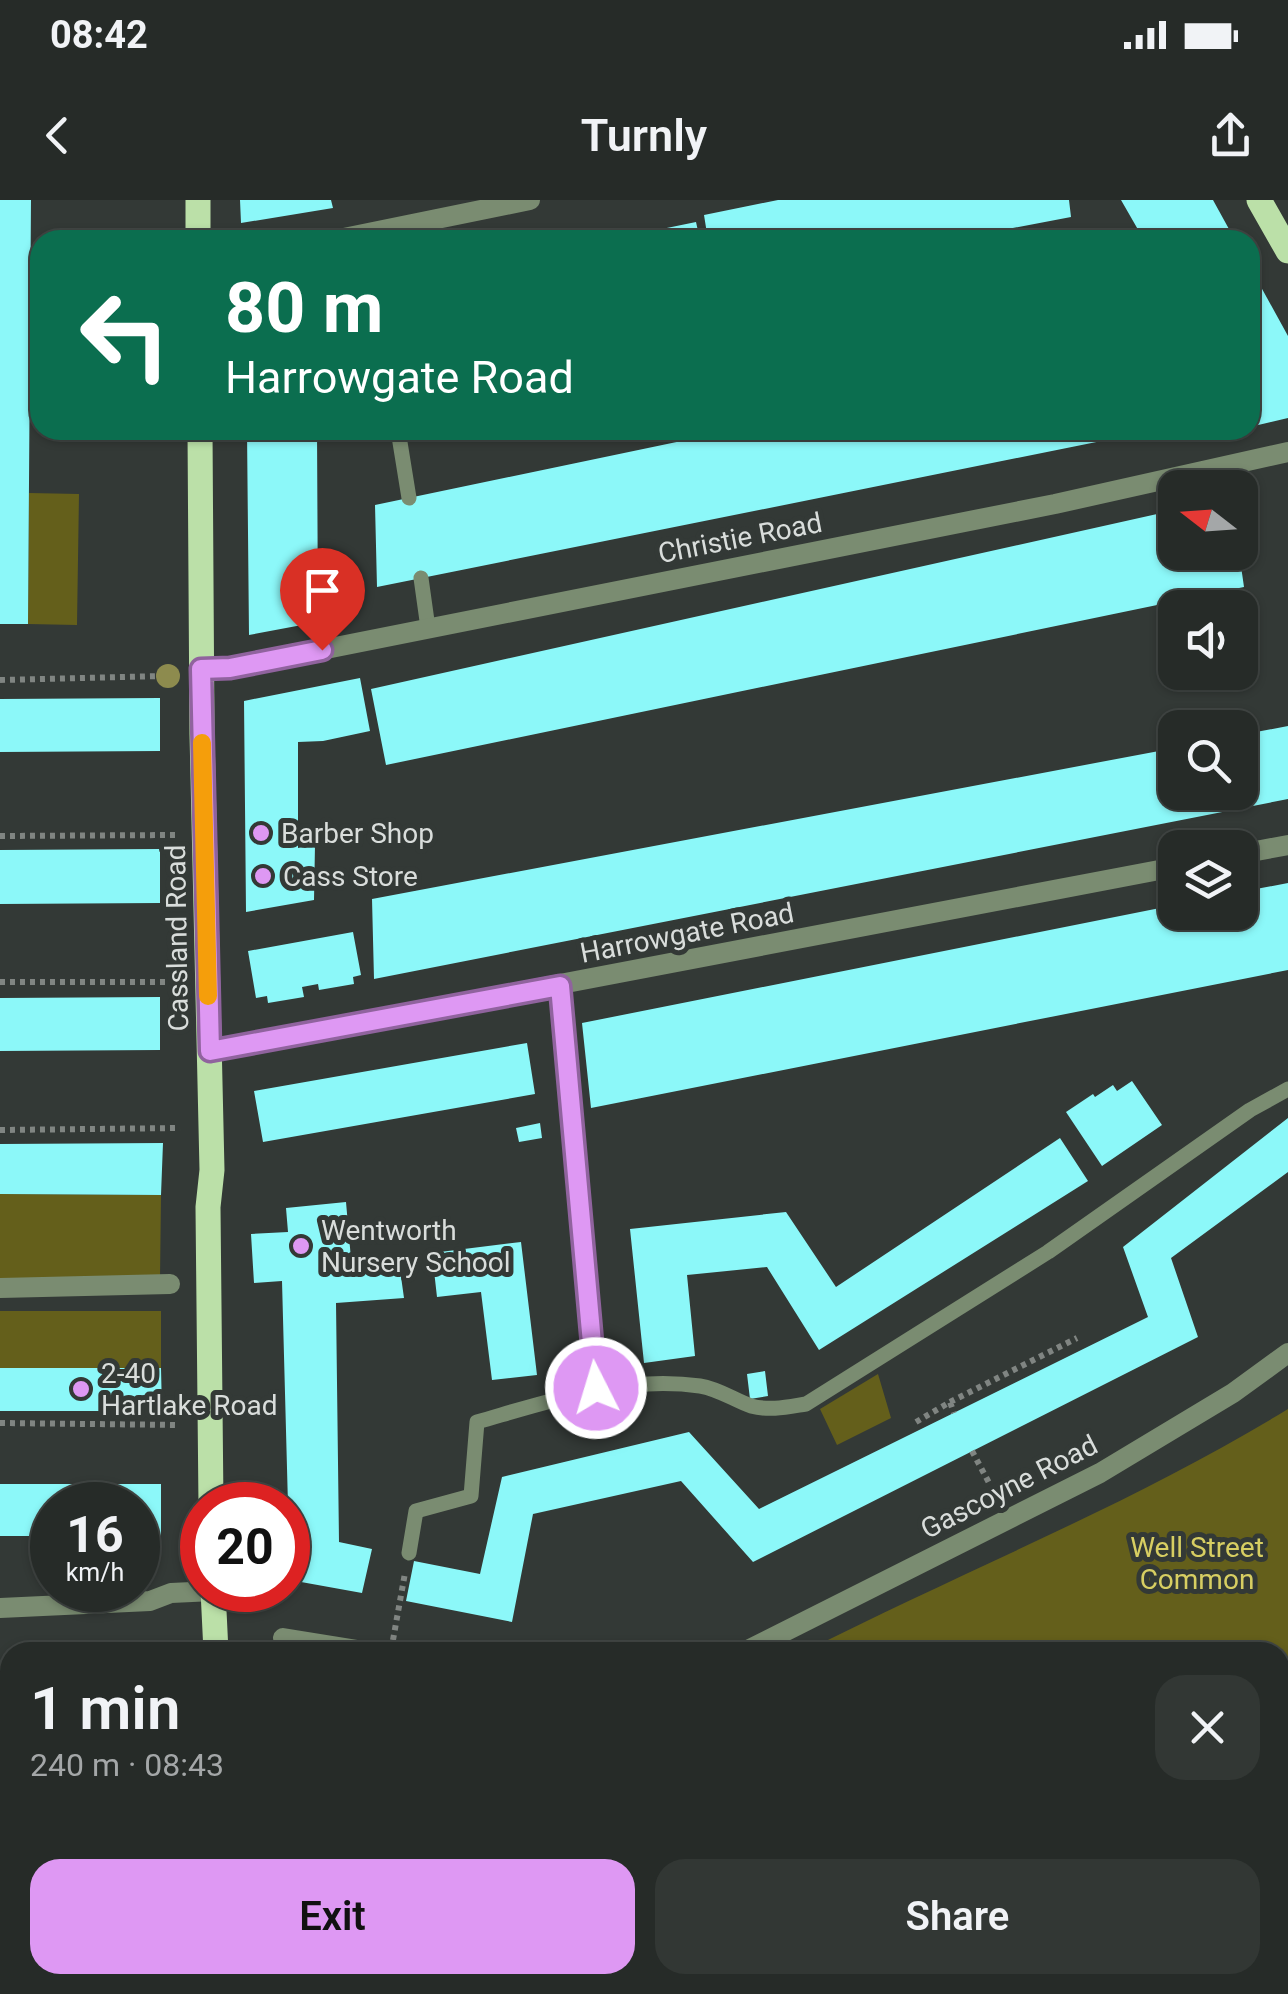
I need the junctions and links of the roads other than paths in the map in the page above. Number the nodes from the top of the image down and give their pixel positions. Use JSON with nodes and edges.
{"nodes":[{"id":1,"x":198,"y":200,"type":"edge"},
{"id":2,"x":530,"y":200,"type":"edge"},
{"id":3,"x":1260,"y":200,"type":"edge"},
{"id":4,"x":198,"y":230,"type":"edge"},
{"id":5,"x":383,"y":230,"type":"edge"},
{"id":6,"x":1288,"y":250,"type":"edge"},
{"id":7,"x":200,"y":440,"type":"edge"},
{"id":8,"x":400,"y":440,"type":"edge"},
{"id":9,"x":1288,"y":452,"type":"edge"},
{"id":10,"x":409,"y":498,"type":"dead end"},
{"id":11,"x":421,"y":578,"type":"dead end"},
{"id":12,"x":428,"y":628,"type":"junction"},
{"id":13,"x":201,"y":669,"type":"junction"},
{"id":14,"x":1288,"y":845,"type":"edge"},
{"id":15,"x":1258,"y":851,"type":"edge"},
{"id":16,"x":1158,"y":870,"type":"edge"},
{"id":17,"x":560,"y":986,"type":"junction"},
{"id":18,"x":210,"y":1051,"type":"junction"},
{"id":19,"x":1288,"y":1089,"type":"edge"},
{"id":20,"x":170,"y":1284,"type":"dead end"},
{"id":21,"x":0,"y":1288,"type":"edge"},
{"id":22,"x":1288,"y":1353,"type":"edge"},
{"id":23,"x":596,"y":1388,"type":"junction"},
{"id":24,"x":211,"y":1482,"type":"edge"},
{"id":25,"x":409,"y":1552,"type":"road end"},
{"id":26,"x":180,"y":1593,"type":"edge"},
{"id":27,"x":0,"y":1608,"type":"edge"},
{"id":28,"x":214,"y":1612,"type":"edge"},
{"id":29,"x":283,"y":1638,"type":"dead end"},
{"id":30,"x":216,"y":1642,"type":"edge"},
{"id":31,"x":308,"y":1642,"type":"edge"},
{"id":32,"x":764,"y":1642,"type":"edge"}],
"edges":[{"from":1,"to":4,"type":"main road"},
{"from":2,"to":5,"type":"street"},
{"from":3,"to":6,"type":"main road"},
{"from":7,"to":13,"type":"main road","name":"Cassland Road"},
{"from":8,"to":10,"type":"lane"},
{"from":9,"to":12,"type":"street","name":"Christie Road"},
{"from":11,"to":12,"type":"lane"},
{"from":12,"to":13,"type":"street","name":"Christie Road"},
{"from":13,"to":18,"type":"main road","name":"Cassland Road"},
{"from":14,"to":15,"type":"street"},
{"from":16,"to":17,"type":"street","name":"Harrowgate Road"},
{"from":17,"to":18,"type":"street","name":"Harrowgate Road"},
{"from":17,"to":23,"type":"lane"},
{"from":18,"to":24,"type":"main road","name":"Cassland Road"},
{"from":19,"to":23,"type":"lane"},
{"from":20,"to":21,"type":"street"},
{"from":22,"to":32,"type":"street","name":"Gascoyne Road"},
{"from":23,"to":25,"type":"lane"},
{"from":26,"to":27,"type":"street"},
{"from":28,"to":30,"type":"main road"},
{"from":29,"to":31,"type":"street"}]}
